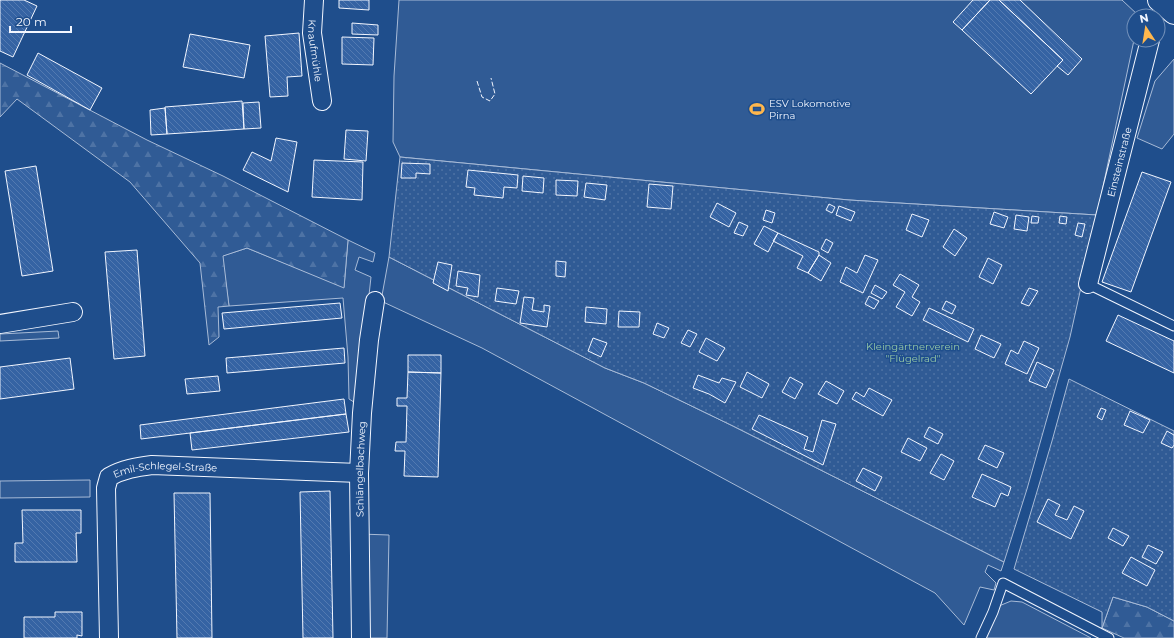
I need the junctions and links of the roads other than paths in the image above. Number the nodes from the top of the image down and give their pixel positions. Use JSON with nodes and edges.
{"nodes":[{"id":1,"x":314,"y":0,"type":"edge"},
{"id":2,"x":1148,"y":48,"type":"edge"},
{"id":3,"x":322,"y":101,"type":"dead end"},
{"id":4,"x":1088,"y":284,"type":"joint"},
{"id":5,"x":375,"y":301,"type":"dead end"},
{"id":6,"x":73,"y":312,"type":"dead end"},
{"id":7,"x":0,"y":324,"type":"edge"},
{"id":8,"x":1174,"y":326,"type":"edge"},
{"id":9,"x":359,"y":473,"type":"junction"},
{"id":10,"x":109,"y":638,"type":"edge"},
{"id":11,"x":361,"y":638,"type":"edge"},
{"id":12,"x":981,"y":638,"type":"edge"},
{"id":13,"x":1109,"y":638,"type":"edge"}],
"edges":[{"from":1,"to":3,"type":"street","name":"Knaufmühle"},
{"from":2,"to":4,"type":"street","name":"Einsteinstraße"},
{"from":4,"to":8,"type":"lane"},
{"from":5,"to":9,"type":"street","name":"Schlängelbachweg"},
{"from":6,"to":7,"type":"street"},
{"from":9,"to":10,"type":"street","name":"Emil-Schlegel-Straße"},
{"from":9,"to":11,"type":"street","name":"Schlängelbachweg"},
{"from":12,"to":13,"type":"lane"}]}
